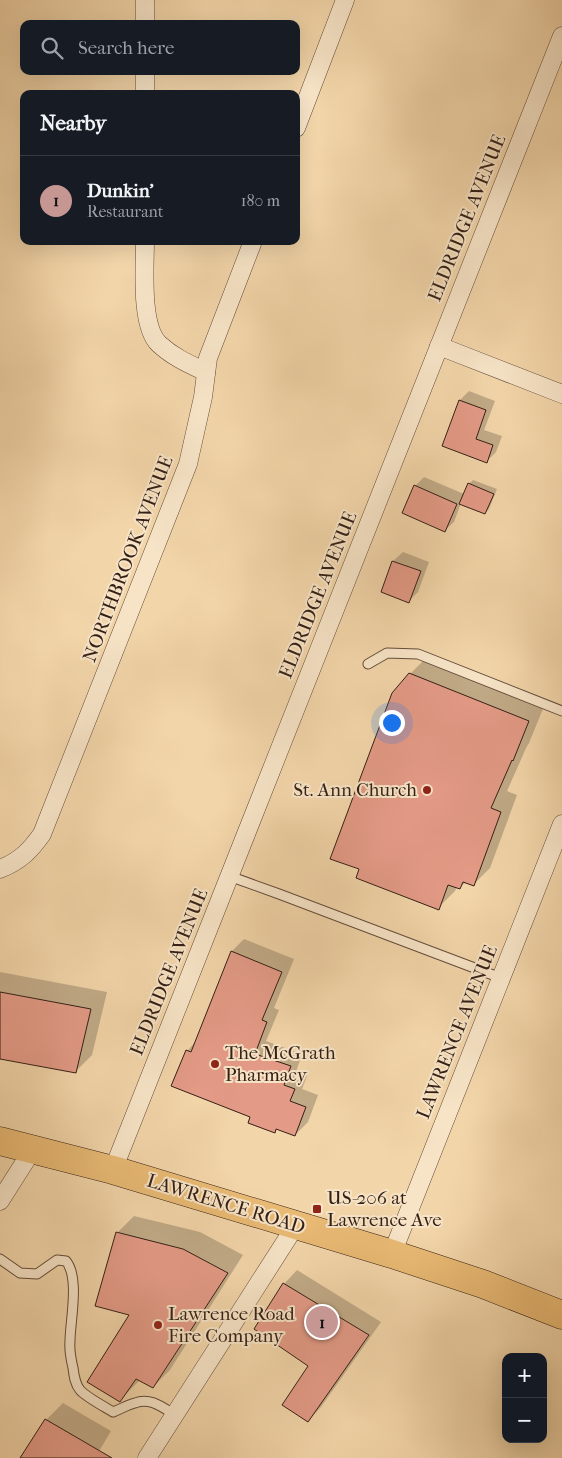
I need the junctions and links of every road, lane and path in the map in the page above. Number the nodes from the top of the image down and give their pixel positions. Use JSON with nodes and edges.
{"nodes":[{"id":1,"x":145,"y":0,"type":"edge"},
{"id":2,"x":345,"y":0,"type":"edge"},
{"id":3,"x":145,"y":20,"type":"edge"},
{"id":4,"x":562,"y":36,"type":"edge"},
{"id":5,"x":145,"y":75,"type":"edge"},
{"id":6,"x":145,"y":90,"type":"edge"},
{"id":7,"x":300,"y":118,"type":"edge"},
{"id":8,"x":145,"y":245,"type":"edge"},
{"id":9,"x":251,"y":245,"type":"edge"},
{"id":10,"x":439,"y":346,"type":"junction"},
{"id":11,"x":206,"y":372,"type":"junction"},
{"id":12,"x":562,"y":394,"type":"edge"},
{"id":13,"x":368,"y":664,"type":"dead end"},
{"id":14,"x":562,"y":711,"type":"edge"},
{"id":15,"x":562,"y":824,"type":"edge"},
{"id":16,"x":0,"y":869,"type":"edge"},
{"id":17,"x":229,"y":876,"type":"junction"},
{"id":18,"x":501,"y":978,"type":"junction"},
{"id":19,"x":0,"y":1141,"type":"edge"},
{"id":20,"x":33,"y":1149,"type":"junction"},
{"id":21,"x":113,"y":1170,"type":"junction"},
{"id":22,"x":0,"y":1201,"type":"edge"},
{"id":23,"x":296,"y":1225,"type":"junction"},
{"id":24,"x":392,"y":1254,"type":"junction"},
{"id":25,"x":0,"y":1259,"type":"edge"},
{"id":26,"x":562,"y":1315,"type":"edge"},
{"id":27,"x":175,"y":1414,"type":"junction"},
{"id":28,"x":147,"y":1458,"type":"edge"}],
"edges":[{"from":1,"to":3,"type":"street"},
{"from":2,"to":7,"type":"street"},
{"from":4,"to":10,"type":"street","name":"ELDRIDGE AVENUE"},
{"from":5,"to":6,"type":"street"},
{"from":8,"to":11,"type":"street"},
{"from":9,"to":11,"type":"street","name":"NORTHBROOK AVENUE"},
{"from":10,"to":12,"type":"street"},
{"from":10,"to":17,"type":"street","name":"ELDRIDGE AVENUE"},
{"from":11,"to":16,"type":"street","name":"NORTHBROOK AVENUE"},
{"from":13,"to":14,"type":"lane"},
{"from":15,"to":18,"type":"street","name":"LAWRENCE AVENUE"},
{"from":17,"to":18,"type":"lane"},
{"from":17,"to":21,"type":"street","name":"ELDRIDGE AVENUE"},
{"from":18,"to":24,"type":"street","name":"LAWRENCE AVENUE"},
{"from":19,"to":20,"type":"main road","name":"LAWRENCE ROAD"},
{"from":20,"to":21,"type":"main road","name":"LAWRENCE ROAD"},
{"from":20,"to":22,"type":"street"},
{"from":21,"to":23,"type":"main road","name":"LAWRENCE ROAD"},
{"from":23,"to":24,"type":"main road","name":"LAWRENCE ROAD"},
{"from":23,"to":27,"type":"street"},
{"from":24,"to":26,"type":"main road","name":"LAWRENCE ROAD"},
{"from":25,"to":27,"type":"lane"},
{"from":27,"to":28,"type":"street"}]}
